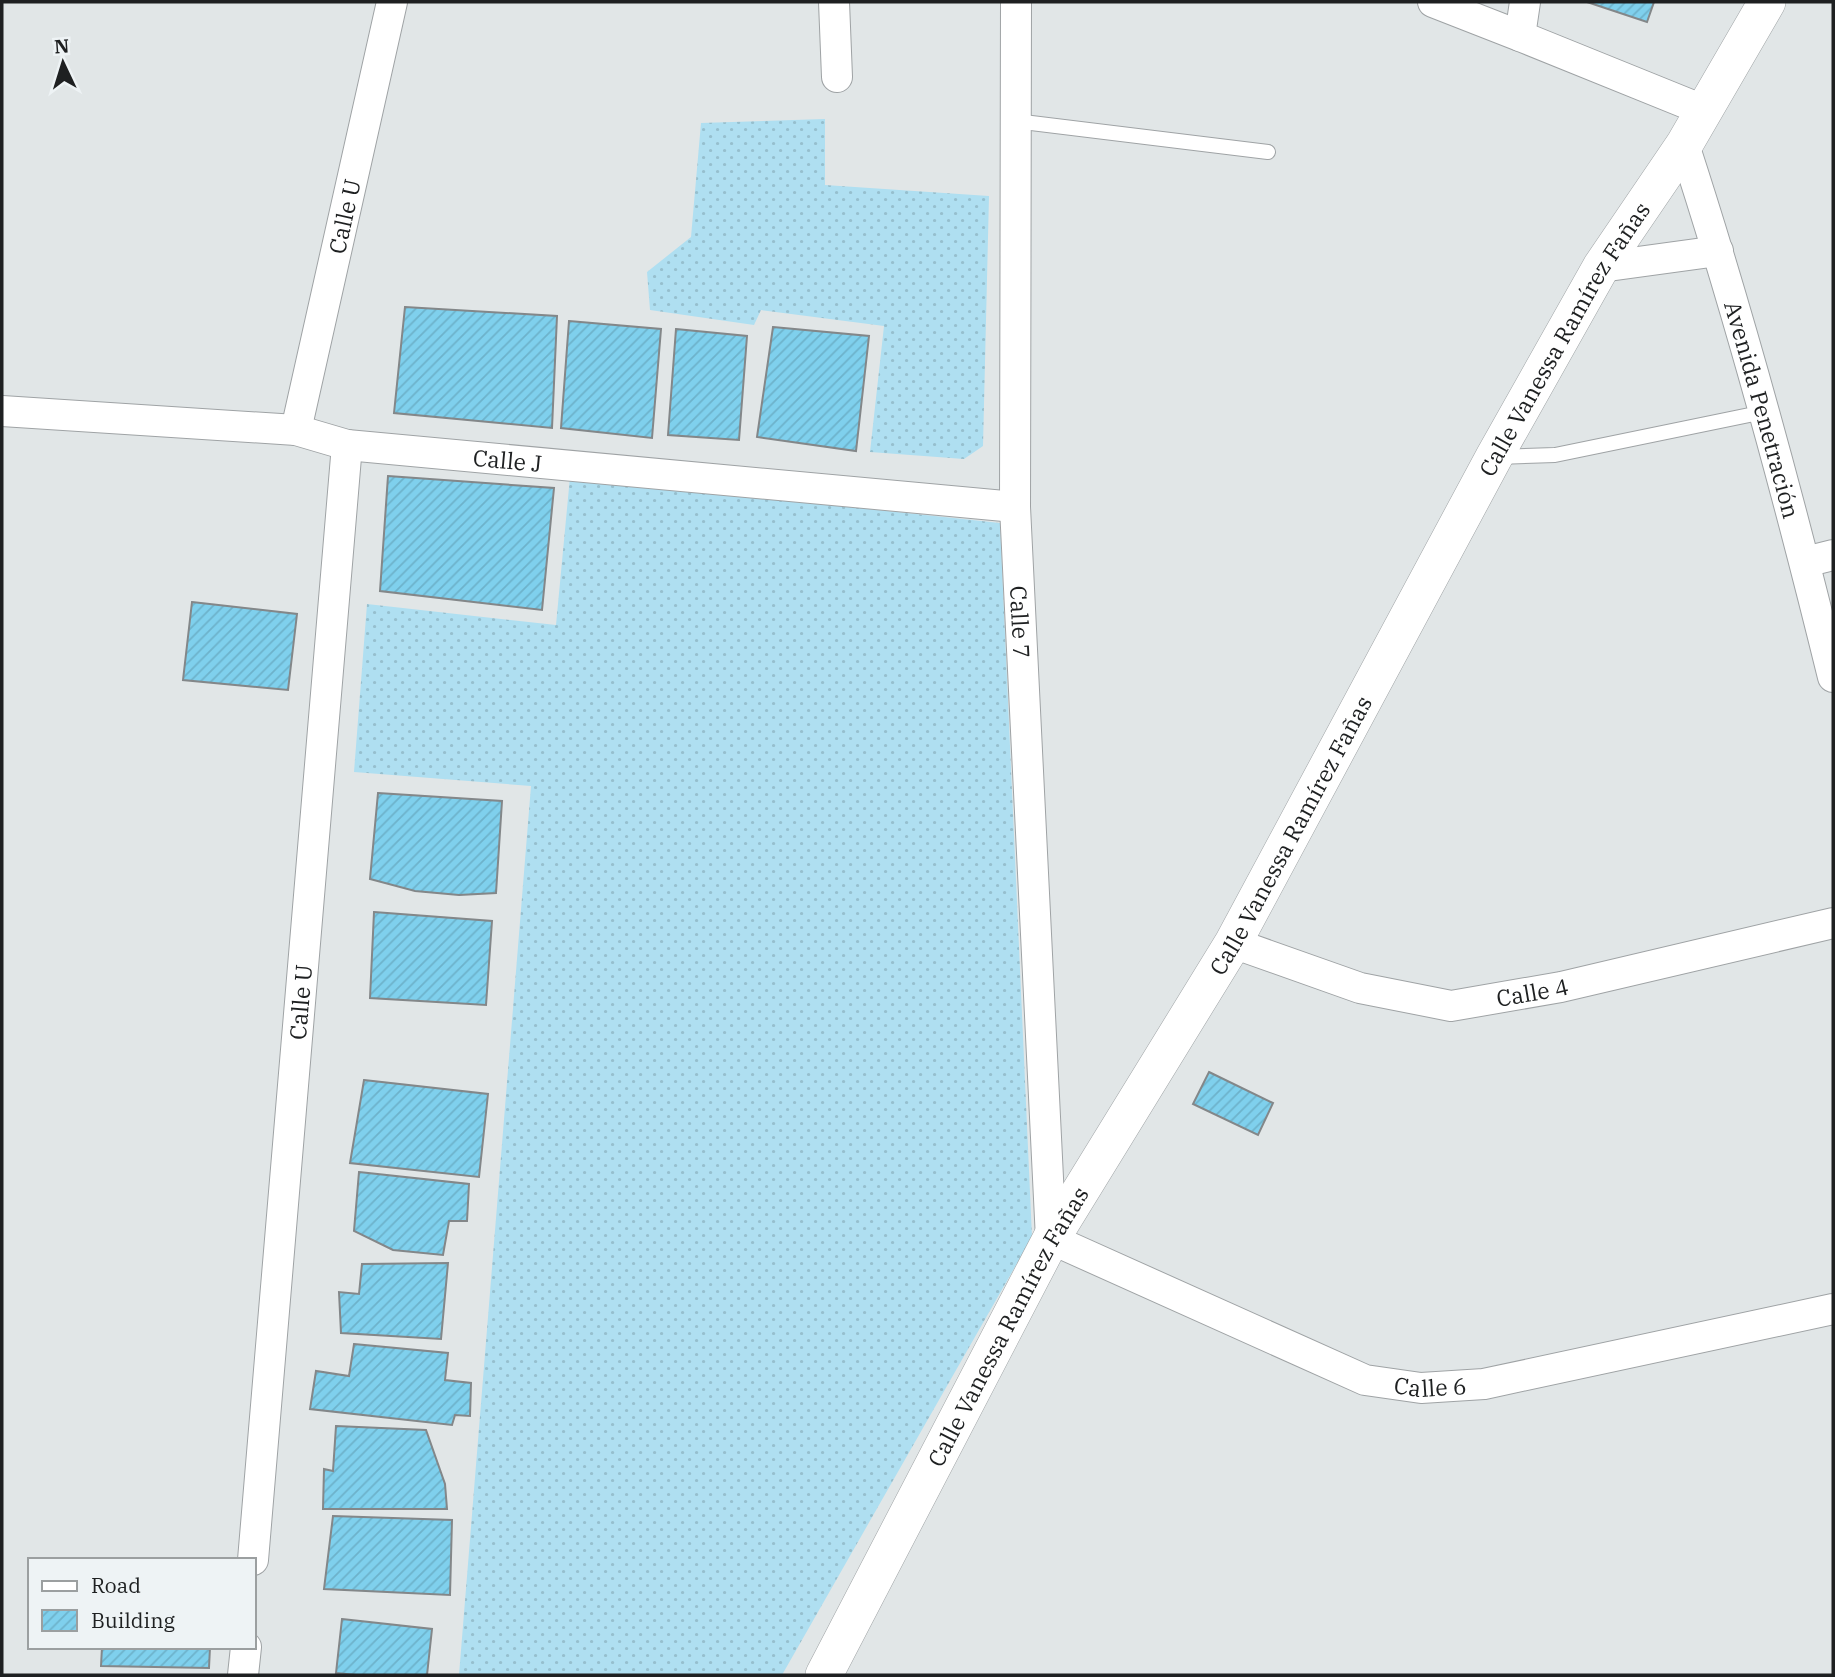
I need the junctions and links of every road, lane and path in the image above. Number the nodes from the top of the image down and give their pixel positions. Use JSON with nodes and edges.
{"nodes":[{"id":1,"x":392,"y":2,"type":"edge"},
{"id":2,"x":834,"y":2,"type":"edge"},
{"id":3,"x":1016,"y":2,"type":"edge"},
{"id":4,"x":1433,"y":2,"type":"edge"},
{"id":5,"x":1525,"y":2,"type":"edge"},
{"id":6,"x":1767,"y":2,"type":"edge"},
{"id":7,"x":1520,"y":36,"type":"junction"},
{"id":8,"x":837,"y":77,"type":"dead end"},
{"id":9,"x":1703,"y":110,"type":"junction"},
{"id":10,"x":1015,"y":121,"type":"junction"},
{"id":11,"x":1684,"y":145,"type":"junction"},
{"id":12,"x":1268,"y":152,"type":"dead end"},
{"id":13,"x":1718,"y":251,"type":"junction"},
{"id":14,"x":1601,"y":267,"type":"junction"},
{"id":15,"x":2,"y":411,"type":"edge"},
{"id":16,"x":1764,"y":412,"type":"junction"},
{"id":17,"x":296,"y":430,"type":"junction"},
{"id":18,"x":347,"y":445,"type":"junction"},
{"id":19,"x":1494,"y":457,"type":"junction"},
{"id":20,"x":1016,"y":507,"type":"junction"},
{"id":21,"x":1819,"y":559,"type":"edge"},
{"id":22,"x":1833,"y":677,"type":"edge"},
{"id":23,"x":1833,"y":923,"type":"edge"},
{"id":24,"x":1233,"y":943,"type":"junction"},
{"id":25,"x":1051,"y":1239,"type":"junction"},
{"id":26,"x":1833,"y":1309,"type":"edge"},
{"id":27,"x":253,"y":1558,"type":"edge"},
{"id":28,"x":246,"y":1649,"type":"edge"},
{"id":29,"x":243,"y":1675,"type":"edge"},
{"id":30,"x":824,"y":1675,"type":"edge"}],
"edges":[{"from":1,"to":17,"type":"street","name":"Calle U"},
{"from":2,"to":8,"type":"street"},
{"from":3,"to":10,"type":"street","name":"Calle 7"},
{"from":4,"to":7,"type":"street"},
{"from":5,"to":7,"type":"street"},
{"from":6,"to":9,"type":"street","name":"Calle Vanessa Ramírez Fañas"},
{"from":7,"to":9,"type":"street"},
{"from":9,"to":11,"type":"street","name":"Calle Vanessa Ramírez Fañas"},
{"from":10,"to":12,"type":"lane"},
{"from":10,"to":20,"type":"street","name":"Calle 7"},
{"from":11,"to":13,"type":"street","name":"Avenida Penetración"},
{"from":11,"to":14,"type":"street","name":"Calle Vanessa Ramírez Fañas"},
{"from":13,"to":14,"type":"street"},
{"from":13,"to":16,"type":"street","name":"Avenida Penetración"},
{"from":14,"to":19,"type":"street","name":"Calle Vanessa Ramírez Fañas"},
{"from":15,"to":17,"type":"street","name":"Calle J"},
{"from":16,"to":19,"type":"lane"},
{"from":16,"to":21,"type":"street","name":"Avenida Penetración"},
{"from":17,"to":18,"type":"street","name":"Calle J"},
{"from":18,"to":20,"type":"street","name":"Calle J"},
{"from":18,"to":27,"type":"street","name":"Calle U"},
{"from":19,"to":24,"type":"street","name":"Calle Vanessa Ramírez Fañas"},
{"from":20,"to":25,"type":"street","name":"Calle 7"},
{"from":21,"to":22,"type":"street","name":"Avenida Penetración"},
{"from":23,"to":24,"type":"street","name":"Calle 4"},
{"from":24,"to":25,"type":"street","name":"Calle Vanessa Ramírez Fañas"},
{"from":25,"to":26,"type":"street","name":"Calle 6"},
{"from":25,"to":30,"type":"street","name":"Calle Vanessa Ramírez Fañas"},
{"from":28,"to":29,"type":"street"}]}
